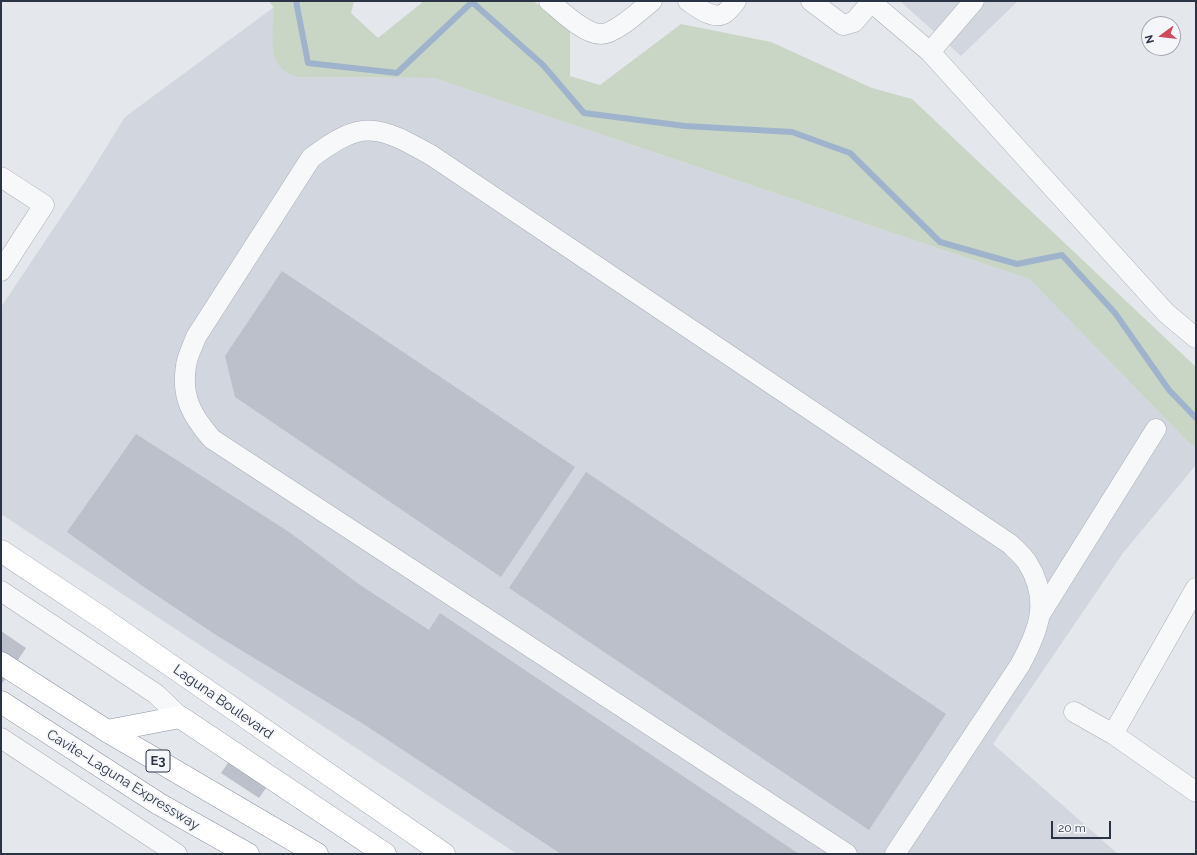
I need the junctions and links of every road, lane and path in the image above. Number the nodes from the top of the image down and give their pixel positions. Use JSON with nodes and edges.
{"nodes":[{"id":1,"x":549,"y":1,"type":"edge"},
{"id":2,"x":652,"y":1,"type":"edge"},
{"id":3,"x":688,"y":1,"type":"edge"},
{"id":4,"x":736,"y":1,"type":"edge"},
{"id":5,"x":811,"y":1,"type":"edge"},
{"id":6,"x":870,"y":1,"type":"edge"},
{"id":7,"x":974,"y":1,"type":"edge"},
{"id":8,"x":930,"y":52,"type":"junction"},
{"id":9,"x":1,"y":177,"type":"edge"},
{"id":10,"x":1,"y":271,"type":"edge"},
{"id":11,"x":1196,"y":338,"type":"edge"},
{"id":12,"x":1156,"y":429,"type":"dead end"},
{"id":13,"x":1,"y":551,"type":"edge"},
{"id":14,"x":1196,"y":588,"type":"edge"},
{"id":15,"x":1,"y":591,"type":"edge"},
{"id":16,"x":1041,"y":613,"type":"junction"},
{"id":17,"x":1,"y":663,"type":"edge"},
{"id":18,"x":1,"y":702,"type":"edge"},
{"id":19,"x":1074,"y":712,"type":"dead end"},
{"id":20,"x":180,"y":716,"type":"junction"},
{"id":21,"x":106,"y":731,"type":"junction"},
{"id":22,"x":1113,"y":734,"type":"junction"},
{"id":23,"x":1,"y":738,"type":"edge"},
{"id":24,"x":1196,"y":792,"type":"edge"},
{"id":25,"x":178,"y":854,"type":"edge"},
{"id":26,"x":248,"y":854,"type":"edge"},
{"id":27,"x":317,"y":854,"type":"edge"},
{"id":28,"x":385,"y":854,"type":"edge"},
{"id":29,"x":444,"y":854,"type":"edge"},
{"id":30,"x":847,"y":854,"type":"edge"},
{"id":31,"x":895,"y":854,"type":"edge"}],
"edges":[{"from":1,"to":2,"type":"street"},
{"from":3,"to":4,"type":"street"},
{"from":5,"to":6,"type":"street"},
{"from":6,"to":8,"type":"street"},
{"from":7,"to":8,"type":"street"},
{"from":8,"to":11,"type":"street"},
{"from":9,"to":10,"type":"street"},
{"from":12,"to":16,"type":"street"},
{"from":13,"to":29,"type":"main road","name":"Laguna Boulevard"},
{"from":14,"to":22,"type":"street"},
{"from":15,"to":20,"type":"street"},
{"from":16,"to":30,"type":"street"},
{"from":16,"to":31,"type":"street"},
{"from":17,"to":21,"type":"main road","number":"E3"},
{"from":18,"to":26,"type":"main road","name":"Cavite–Laguna Expressway","number":"E3"},
{"from":19,"to":22,"type":"street"},
{"from":20,"to":21,"type":"main road"},
{"from":20,"to":28,"type":"main road"},
{"from":21,"to":27,"type":"main road","number":"E3"},
{"from":22,"to":24,"type":"street"},
{"from":23,"to":25,"type":"street"}]}
